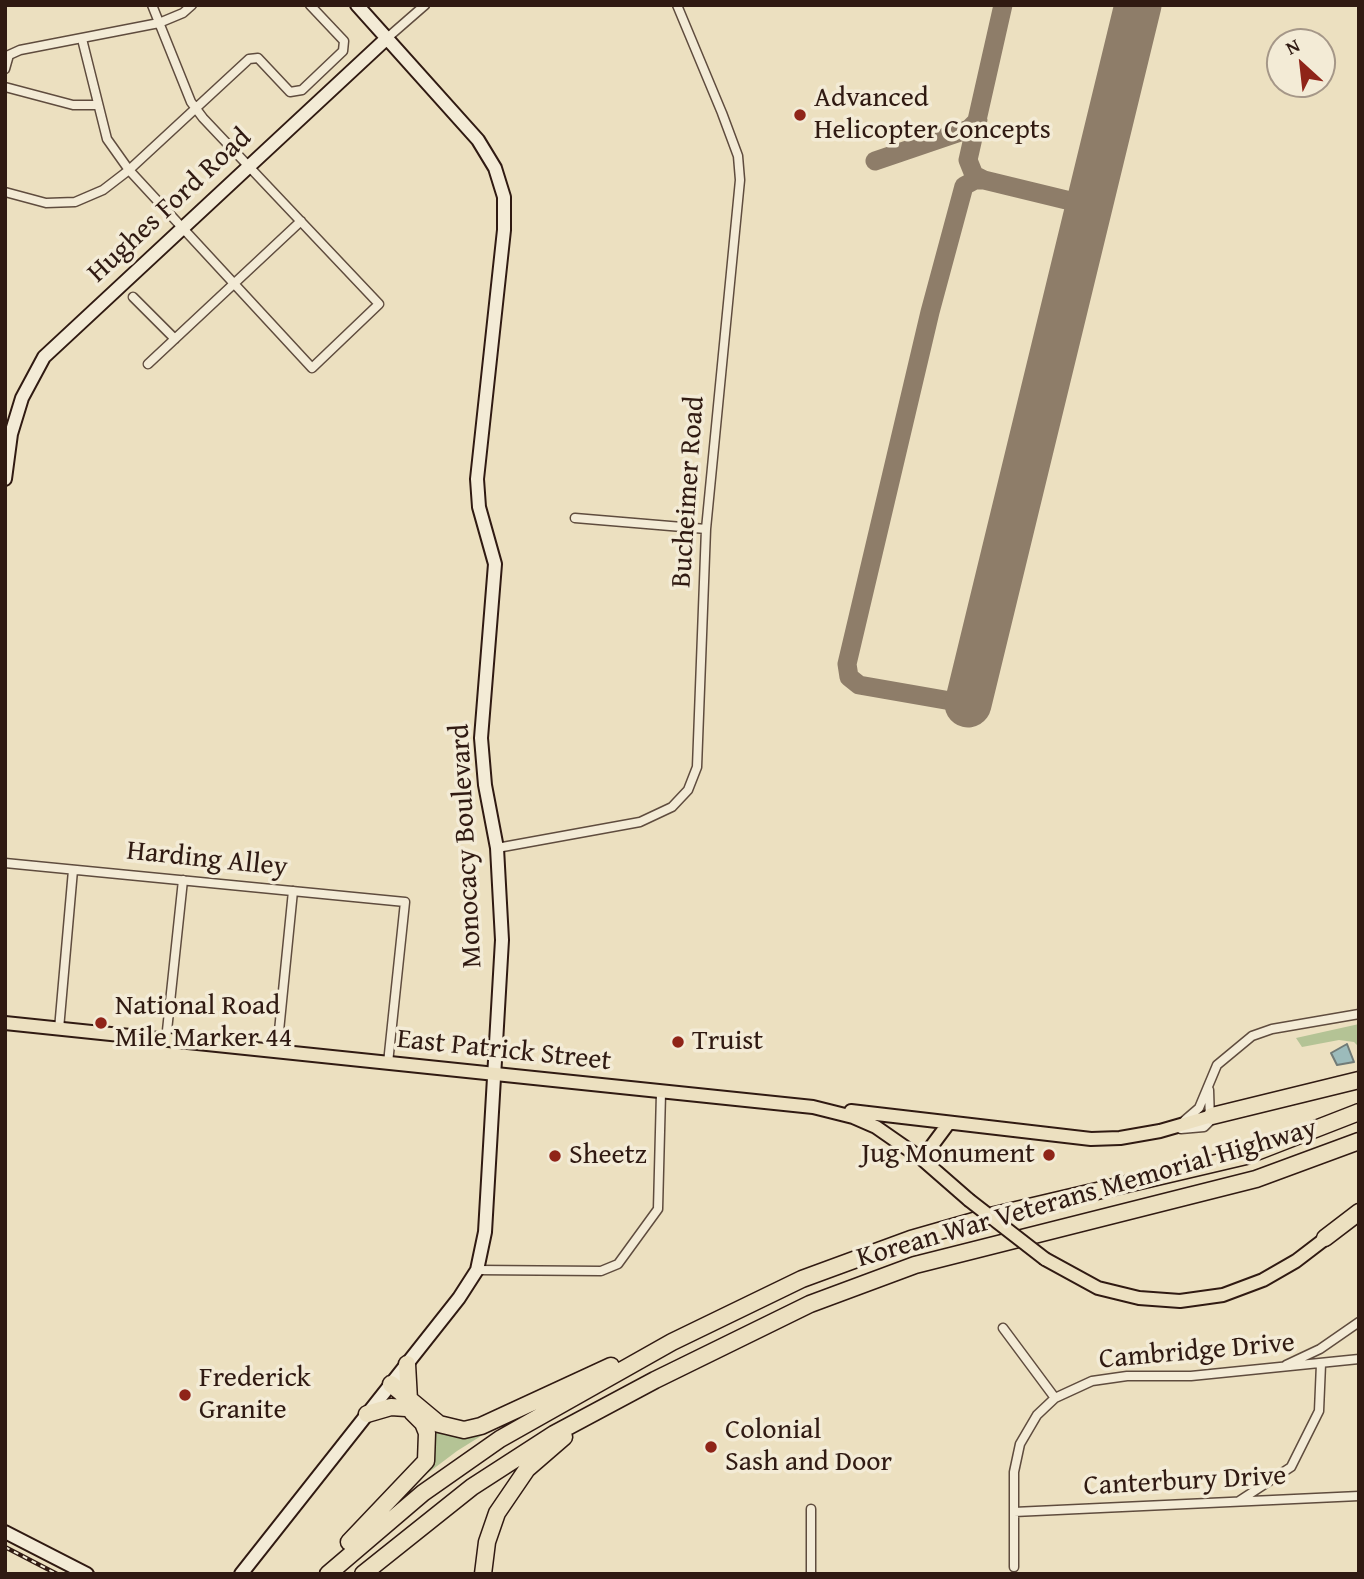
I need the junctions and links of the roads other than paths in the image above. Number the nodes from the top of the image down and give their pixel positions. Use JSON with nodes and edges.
{"nodes":[{"id":1,"x":152,"y":5,"type":"edge"},
{"id":2,"x":192,"y":5,"type":"edge"},
{"id":3,"x":310,"y":5,"type":"edge"},
{"id":4,"x":357,"y":5,"type":"edge"},
{"id":5,"x":425,"y":5,"type":"edge"},
{"id":6,"x":677,"y":5,"type":"edge"},
{"id":7,"x":159,"y":23,"type":"junction"},
{"id":8,"x":82,"y":38,"type":"junction"},
{"id":9,"x":386,"y":39,"type":"junction"},
{"id":10,"x":5,"y":69,"type":"edge"},
{"id":11,"x":5,"y":87,"type":"edge"},
{"id":12,"x":97,"y":105,"type":"junction"},
{"id":13,"x":195,"y":107,"type":"junction"},
{"id":14,"x":248,"y":166,"type":"junction"},
{"id":15,"x":129,"y":170,"type":"junction"},
{"id":16,"x":5,"y":192,"type":"edge"},
{"id":17,"x":301,"y":221,"type":"junction"},
{"id":18,"x":182,"y":228,"type":"junction"},
{"id":19,"x":234,"y":284,"type":"junction"},
{"id":20,"x":133,"y":297,"type":"dead end"},
{"id":21,"x":175,"y":340,"type":"junction"},
{"id":22,"x":148,"y":364,"type":"dead end"},
{"id":23,"x":5,"y":478,"type":"edge"},
{"id":24,"x":575,"y":518,"type":"dead end"},
{"id":25,"x":706,"y":529,"type":"junction"},
{"id":26,"x":497,"y":848,"type":"junction"},
{"id":27,"x":5,"y":863,"type":"edge"},
{"id":28,"x":73,"y":870,"type":"junction"},
{"id":29,"x":183,"y":880,"type":"junction"},
{"id":30,"x":293,"y":891,"type":"junction"},
{"id":31,"x":1359,"y":1014,"type":"edge"},
{"id":32,"x":5,"y":1023,"type":"edge"},
{"id":33,"x":59,"y":1029,"type":"junction"},
{"id":34,"x":166,"y":1040,"type":"junction"},
{"id":35,"x":277,"y":1051,"type":"junction"},
{"id":36,"x":388,"y":1063,"type":"junction"},
{"id":37,"x":493,"y":1076,"type":"junction"},
{"id":38,"x":1359,"y":1080,"type":"edge"},
{"id":39,"x":1208,"y":1087,"type":"junction"},
{"id":40,"x":662,"y":1093,"type":"junction"},
{"id":41,"x":813,"y":1107,"type":"junction"},
{"id":42,"x":1359,"y":1112,"type":"edge"},
{"id":43,"x":1212,"y":1116,"type":"junction"},
{"id":44,"x":948,"y":1124,"type":"junction"},
{"id":45,"x":1176,"y":1125,"type":"junction"},
{"id":46,"x":1160,"y":1131,"type":"junction"},
{"id":47,"x":1359,"y":1142,"type":"edge"},
{"id":48,"x":922,"y":1159,"type":"junction"},
{"id":49,"x":1359,"y":1212,"type":"edge"},
{"id":50,"x":1359,"y":1219,"type":"edge"},
{"id":51,"x":1325,"y":1238,"type":"junction"},
{"id":52,"x":477,"y":1270,"type":"junction"},
{"id":53,"x":1359,"y":1322,"type":"edge"},
{"id":54,"x":1003,"y":1328,"type":"dead end"},
{"id":55,"x":672,"y":1342,"type":"junction"},
{"id":56,"x":1359,"y":1359,"type":"edge"},
{"id":57,"x":407,"y":1364,"type":"junction"},
{"id":58,"x":1321,"y":1364,"type":"junction"},
{"id":59,"x":1275,"y":1369,"type":"junction"},
{"id":60,"x":388,"y":1388,"type":"junction"},
{"id":61,"x":1055,"y":1398,"type":"junction"},
{"id":62,"x":408,"y":1404,"type":"junction"},
{"id":63,"x":601,"y":1408,"type":"junction"},
{"id":64,"x":367,"y":1414,"type":"junction"},
{"id":65,"x":1359,"y":1496,"type":"edge"},
{"id":66,"x":1237,"y":1502,"type":"junction"},
{"id":67,"x":811,"y":1509,"type":"dead end"},
{"id":68,"x":1014,"y":1512,"type":"junction"},
{"id":69,"x":5,"y":1532,"type":"edge"},
{"id":70,"x":1014,"y":1567,"type":"dead end"},
{"id":71,"x":87,"y":1574,"type":"edge"},
{"id":72,"x":241,"y":1574,"type":"edge"},
{"id":73,"x":326,"y":1574,"type":"edge"},
{"id":74,"x":363,"y":1574,"type":"edge"},
{"id":75,"x":483,"y":1574,"type":"edge"},
{"id":76,"x":811,"y":1574,"type":"edge"}],
"edges":[{"from":1,"to":7,"type":"street"},
{"from":2,"to":7,"type":"street"},
{"from":3,"to":13,"type":"street"},
{"from":4,"to":9,"type":"main road","name":"Monocacy Boulevard"},
{"from":5,"to":9,"type":"street","name":"Hughes Ford Road"},
{"from":6,"to":25,"type":"street","name":"Bucheimer Road"},
{"from":7,"to":8,"type":"street"},
{"from":7,"to":13,"type":"street"},
{"from":8,"to":10,"type":"street"},
{"from":8,"to":12,"type":"street"},
{"from":9,"to":14,"type":"main road","name":"Hughes Ford Road"},
{"from":9,"to":26,"type":"main road","name":"Monocacy Boulevard"},
{"from":11,"to":12,"type":"street"},
{"from":12,"to":15,"type":"street"},
{"from":13,"to":14,"type":"street"},
{"from":13,"to":15,"type":"street"},
{"from":14,"to":17,"type":"street"},
{"from":14,"to":18,"type":"main road","name":"Hughes Ford Road"},
{"from":15,"to":16,"type":"street"},
{"from":15,"to":18,"type":"street"},
{"from":17,"to":19,"type":"street"},
{"from":17,"to":19,"type":"street"},
{"from":18,"to":19,"type":"street"},
{"from":18,"to":23,"type":"main road","name":"Hughes Ford Road"},
{"from":19,"to":21,"type":"street"},
{"from":20,"to":21,"type":"street"},
{"from":21,"to":22,"type":"street"},
{"from":24,"to":25,"type":"street"},
{"from":25,"to":26,"type":"street","name":"Bucheimer Road"},
{"from":26,"to":37,"type":"main road","name":"Monocacy Boulevard"},
{"from":27,"to":28,"type":"street","name":"Harding Alley"},
{"from":28,"to":29,"type":"street","name":"Harding Alley"},
{"from":28,"to":33,"type":"street"},
{"from":29,"to":30,"type":"street","name":"Harding Alley"},
{"from":29,"to":34,"type":"street"},
{"from":30,"to":35,"type":"street"},
{"from":30,"to":36,"type":"street","name":"Harding Alley"},
{"from":31,"to":39,"type":"street"},
{"from":32,"to":33,"type":"main road","name":"East Patrick Street"},
{"from":33,"to":34,"type":"main road","name":"East Patrick Street"},
{"from":34,"to":35,"type":"main road","name":"East Patrick Street"},
{"from":35,"to":36,"type":"main road","name":"East Patrick Street"},
{"from":36,"to":37,"type":"main road","name":"East Patrick Street"},
{"from":37,"to":40,"type":"main road","name":"East Patrick Street"},
{"from":37,"to":52,"type":"main road","name":"Monocacy Boulevard"},
{"from":38,"to":43,"type":"highway"},
{"from":39,"to":43,"type":"street"},
{"from":39,"to":45,"type":"street"},
{"from":40,"to":41,"type":"main road","name":"East Patrick Street"},
{"from":40,"to":52,"type":"street"},
{"from":41,"to":44,"type":"main road"},
{"from":41,"to":48,"type":"main road","name":"East Patrick Street"},
{"from":42,"to":55,"type":"highway","name":"Korean War Veterans Memorial Highway"},
{"from":43,"to":45,"type":"main road"},
{"from":43,"to":46,"type":"street"},
{"from":44,"to":46,"type":"main road"},
{"from":44,"to":48,"type":"main road"},
{"from":45,"to":46,"type":"main road"},
{"from":47,"to":63,"type":"highway","name":"Korean War Veterans Memorial Highway"},
{"from":48,"to":51,"type":"main road","name":"East Patrick Street","bridge":true},
{"from":49,"to":51,"type":"highway"},
{"from":50,"to":51,"type":"main road","name":"East Patrick Street"},
{"from":52,"to":57,"type":"main road","name":"Monocacy Boulevard"},
{"from":53,"to":59,"type":"street"},
{"from":54,"to":61,"type":"street"},
{"from":55,"to":62,"type":"highway"},
{"from":55,"to":73,"type":"highway","name":"Korean War Veterans Memorial Highway"},
{"from":56,"to":58,"type":"street","name":"Cambridge Drive"},
{"from":57,"to":60,"type":"main road","name":"Monocacy Boulevard"},
{"from":57,"to":62,"type":"highway"},
{"from":58,"to":59,"type":"street","name":"Cambridge Drive"},
{"from":58,"to":66,"type":"street"},
{"from":59,"to":61,"type":"street","name":"Cambridge Drive"},
{"from":60,"to":62,"type":"highway"},
{"from":60,"to":64,"type":"main road","name":"Monocacy Boulevard"},
{"from":61,"to":68,"type":"street","name":"Cambridge Drive"},
{"from":62,"to":64,"type":"highway"},
{"from":62,"to":73,"type":"highway"},
{"from":63,"to":74,"type":"highway","name":"Korean War Veterans Memorial Highway"},
{"from":63,"to":75,"type":"highway"},
{"from":64,"to":72,"type":"main road","name":"Monocacy Boulevard"},
{"from":65,"to":66,"type":"street","name":"Canterbury Drive"},
{"from":66,"to":68,"type":"street","name":"Canterbury Drive"},
{"from":67,"to":76,"type":"street"},
{"from":68,"to":70,"type":"street","name":"Cambridge Drive"},
{"from":69,"to":71,"type":"main road"}]}
